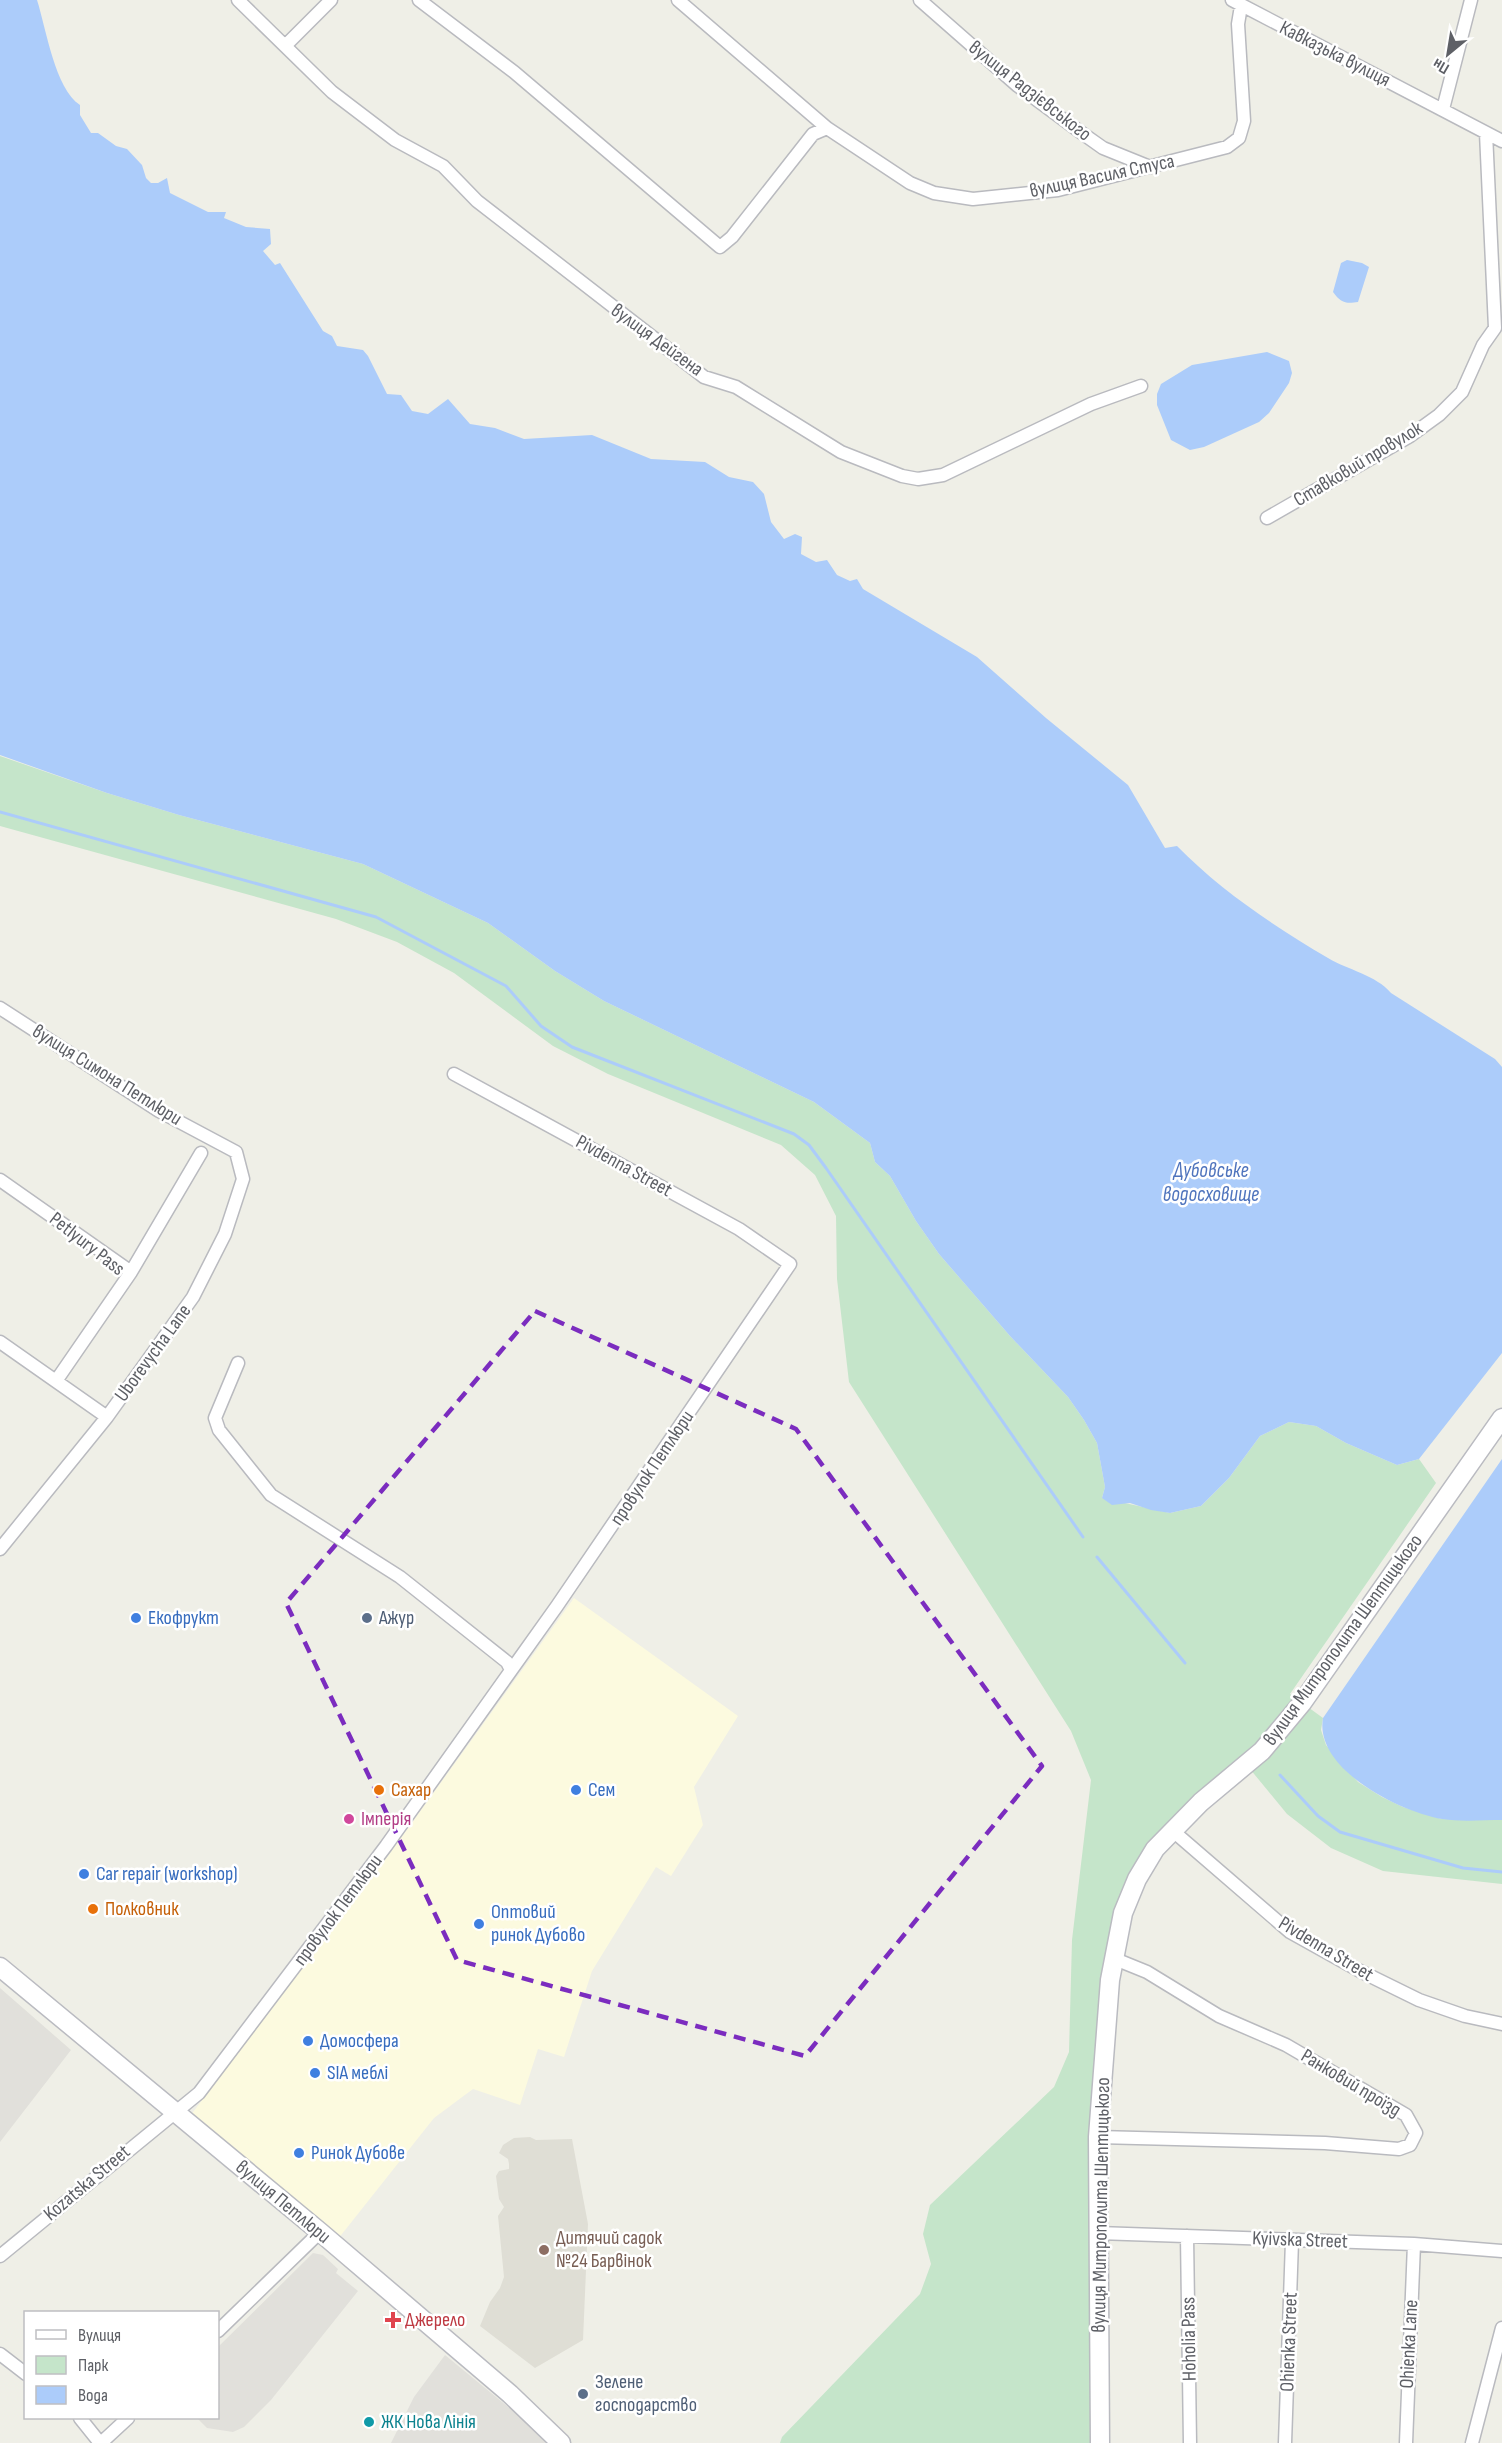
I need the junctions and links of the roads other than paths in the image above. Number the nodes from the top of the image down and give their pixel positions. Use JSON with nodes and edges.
{"nodes":[{"id":1,"x":238,"y":0,"type":"edge"},
{"id":2,"x":331,"y":0,"type":"edge"},
{"id":3,"x":419,"y":0,"type":"edge"},
{"id":4,"x":678,"y":0,"type":"edge"},
{"id":5,"x":920,"y":0,"type":"edge"},
{"id":6,"x":1471,"y":0,"type":"edge"},
{"id":7,"x":1237,"y":3,"type":"edge"},
{"id":8,"x":285,"y":46,"type":"junction"},
{"id":9,"x":1443,"y":109,"type":"junction"},
{"id":10,"x":827,"y":128,"type":"junction"},
{"id":11,"x":1486,"y":133,"type":"junction"},
{"id":12,"x":1502,"y":141,"type":"edge"},
{"id":13,"x":1150,"y":167,"type":"junction"},
{"id":14,"x":1498,"y":329,"type":"edge"},
{"id":15,"x":1141,"y":386,"type":"dead end"},
{"id":16,"x":1267,"y":518,"type":"dead end"},
{"id":17,"x":0,"y":1008,"type":"edge"},
{"id":18,"x":454,"y":1074,"type":"dead end"},
{"id":19,"x":215,"y":1140,"type":"joint"},
{"id":20,"x":201,"y":1154,"type":"dead end"},
{"id":21,"x":0,"y":1180,"type":"edge"},
{"id":22,"x":790,"y":1264,"type":"joint"},
{"id":23,"x":131,"y":1272,"type":"junction"},
{"id":24,"x":0,"y":1342,"type":"edge"},
{"id":25,"x":238,"y":1363,"type":"dead end"},
{"id":26,"x":56,"y":1381,"type":"junction"},
{"id":27,"x":107,"y":1417,"type":"junction"},
{"id":28,"x":1502,"y":1418,"type":"edge"},
{"id":29,"x":0,"y":1549,"type":"edge"},
{"id":30,"x":511,"y":1670,"type":"junction"},
{"id":31,"x":1173,"y":1831,"type":"junction"},
{"id":32,"x":1115,"y":1959,"type":"junction"},
{"id":33,"x":0,"y":1967,"type":"edge"},
{"id":34,"x":1502,"y":2024,"type":"edge"},
{"id":35,"x":174,"y":2111,"type":"junction"},
{"id":36,"x":1098,"y":2137,"type":"junction"},
{"id":37,"x":320,"y":2232,"type":"junction"},
{"id":38,"x":1098,"y":2233,"type":"junction"},
{"id":39,"x":1187,"y":2236,"type":"junction"},
{"id":40,"x":1292,"y":2241,"type":"junction"},
{"id":41,"x":1414,"y":2244,"type":"junction"},
{"id":42,"x":1502,"y":2251,"type":"edge"},
{"id":43,"x":0,"y":2256,"type":"edge"},
{"id":44,"x":1502,"y":2328,"type":"edge"},
{"id":45,"x":219,"y":2330,"type":"edge"},
{"id":46,"x":0,"y":2354,"type":"edge"},
{"id":47,"x":24,"y":2372,"type":"edge"},
{"id":48,"x":81,"y":2419,"type":"edge"},
{"id":49,"x":127,"y":2419,"type":"edge"},
{"id":50,"x":101,"y":2443,"type":"edge"},
{"id":51,"x":561,"y":2443,"type":"edge"},
{"id":52,"x":1100,"y":2443,"type":"edge"},
{"id":53,"x":1191,"y":2443,"type":"edge"},
{"id":54,"x":1285,"y":2443,"type":"edge"},
{"id":55,"x":1406,"y":2443,"type":"edge"},
{"id":56,"x":1472,"y":2443,"type":"edge"}],
"edges":[{"from":1,"to":8,"type":"street","name":"вулиця Дейгена"},
{"from":2,"to":8,"type":"street"},
{"from":3,"to":10,"type":"street"},
{"from":4,"to":10,"type":"street","name":"вулиця Василя Стуса"},
{"from":5,"to":13,"type":"street","name":"вулиця Радзієвського"},
{"from":6,"to":9,"type":"street"},
{"from":7,"to":9,"type":"street","name":"Кавказька вулиця"},
{"from":7,"to":13,"type":"street","name":"вулиця Василя Стуса"},
{"from":8,"to":15,"type":"street","name":"вулиця Дейгена"},
{"from":9,"to":11,"type":"street","name":"Кавказька вулиця"},
{"from":10,"to":13,"type":"street","name":"вулиця Василя Стуса"},
{"from":11,"to":12,"type":"street","name":"Кавказька вулиця"},
{"from":11,"to":14,"type":"street","name":"Ставковий провулок"},
{"from":14,"to":16,"type":"street","name":"Ставковий провулок"},
{"from":17,"to":19,"type":"street","name":"вулиця Симона Петлюри"},
{"from":18,"to":22,"type":"street","name":"Pivdenna Street"},
{"from":19,"to":27,"type":"street","name":"Uborevycha Lane"},
{"from":20,"to":23,"type":"street"},
{"from":21,"to":23,"type":"street","name":"Petlyury Pass"},
{"from":22,"to":30,"type":"street","name":"провулок Петлюри"},
{"from":23,"to":26,"type":"street","name":"Petlyury Pass"},
{"from":24,"to":26,"type":"street"},
{"from":25,"to":30,"type":"street"},
{"from":26,"to":27,"type":"street"},
{"from":27,"to":29,"type":"street","name":"Uborevycha Lane"},
{"from":28,"to":31,"type":"street","name":"вулиця Митрополита Шептицького"},
{"from":30,"to":35,"type":"street","name":"провулок Петлюри"},
{"from":31,"to":32,"type":"street","name":"вулиця Митрополита Шептицького"},
{"from":31,"to":34,"type":"street","name":"Pivdenna Street"},
{"from":32,"to":36,"type":"street","name":"вулиця Митрополита Шептицького"},
{"from":32,"to":36,"type":"street","name":"Ранковий проїзд"},
{"from":33,"to":35,"type":"street","name":"вулиця Петлюри"},
{"from":35,"to":37,"type":"street","name":"вулиця Петлюри"},
{"from":35,"to":43,"type":"street","name":"Kozatska Street"},
{"from":36,"to":38,"type":"street","name":"вулиця Митрополита Шептицького"},
{"from":37,"to":45,"type":"street"},
{"from":37,"to":51,"type":"street","name":"вулиця Петлюри"},
{"from":38,"to":39,"type":"street","name":"Kyivska Street"},
{"from":38,"to":52,"type":"street","name":"вулиця Митрополита Шептицького"},
{"from":39,"to":40,"type":"street","name":"Kyivska Street"},
{"from":39,"to":53,"type":"street","name":"Hoholia Pass"},
{"from":40,"to":41,"type":"street","name":"Kyivska Street"},
{"from":40,"to":54,"type":"street","name":"Ohienka Street"},
{"from":41,"to":42,"type":"street","name":"Kyivska Street"},
{"from":41,"to":55,"type":"street","name":"Ohienka Lane"},
{"from":44,"to":56,"type":"street"},
{"from":46,"to":47,"type":"street"},
{"from":48,"to":50,"type":"street"},
{"from":49,"to":50,"type":"street"}]}
